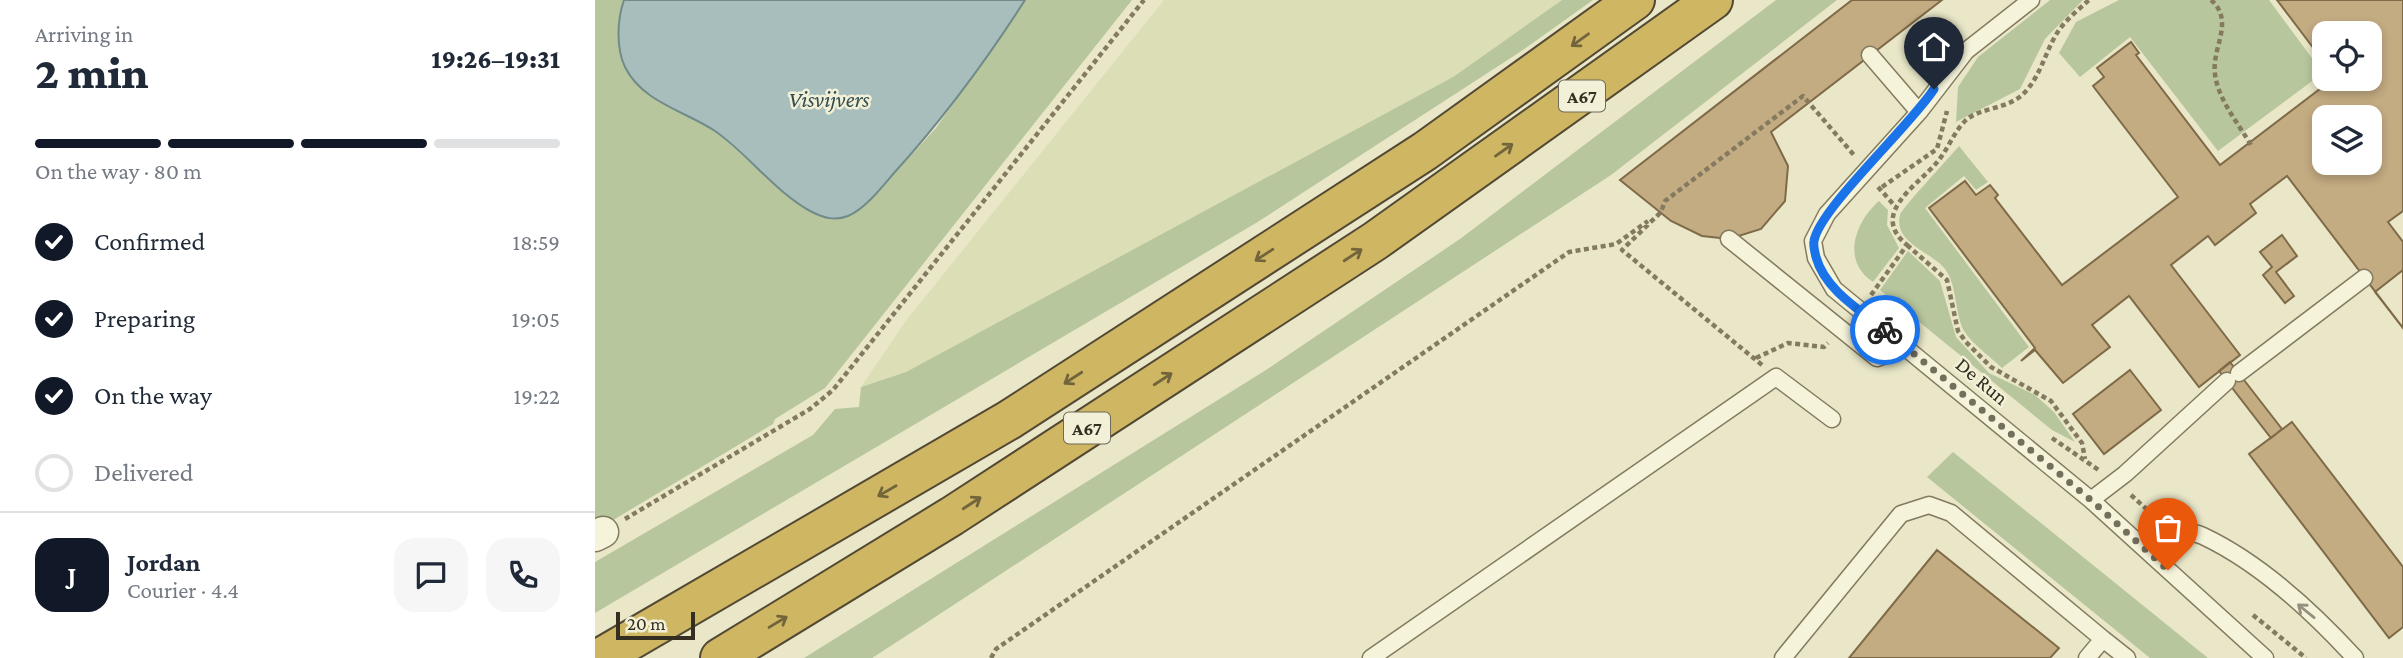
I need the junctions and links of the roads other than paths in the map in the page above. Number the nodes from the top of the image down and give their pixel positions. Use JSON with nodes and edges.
{"nodes":[{"id":1,"x":1635,"y":0,"type":"edge"},
{"id":2,"x":1713,"y":0,"type":"edge"},
{"id":3,"x":2031,"y":0,"type":"edge"},
{"id":4,"x":1870,"y":55,"type":"dead end"},
{"id":5,"x":1919,"y":112,"type":"junction"},
{"id":6,"x":1729,"y":239,"type":"dead end"},
{"id":7,"x":2364,"y":278,"type":"dead end"},
{"id":8,"x":1908,"y":347,"type":"junction"},
{"id":9,"x":1832,"y":419,"type":"dead end"},
{"id":10,"x":2091,"y":500,"type":"junction"},
{"id":11,"x":2166,"y":528,"type":"road end"},
{"id":12,"x":2103,"y":639,"type":"junction"},
{"id":13,"x":600,"y":658,"type":"edge"},
{"id":14,"x":720,"y":658,"type":"edge"},
{"id":15,"x":1371,"y":658,"type":"edge"},
{"id":16,"x":1783,"y":658,"type":"edge"},
{"id":17,"x":2087,"y":658,"type":"edge"},
{"id":18,"x":2127,"y":658,"type":"edge"},
{"id":19,"x":2265,"y":658,"type":"edge"},
{"id":20,"x":2355,"y":658,"type":"edge"}],
"edges":[{"from":1,"to":13,"type":"highway","number":"A67","one_way":true},
{"from":14,"to":2,"type":"highway","number":"A67","one_way":true},
{"from":3,"to":5,"type":"lane","name":"De Run"},
{"from":4,"to":5,"type":"lane"},
{"from":5,"to":8,"type":"lane","name":"De Run"},
{"from":6,"to":8,"type":"lane"},
{"from":7,"to":10,"type":"lane"},
{"from":8,"to":10,"type":"lane","name":"De Run"},
{"from":9,"to":15,"type":"lane"},
{"from":10,"to":19,"type":"lane","name":"De Run"},
{"from":20,"to":11,"type":"lane","one_way":true},
{"from":12,"to":16,"type":"lane"},
{"from":12,"to":17,"type":"lane"},
{"from":12,"to":18,"type":"lane"}]}
